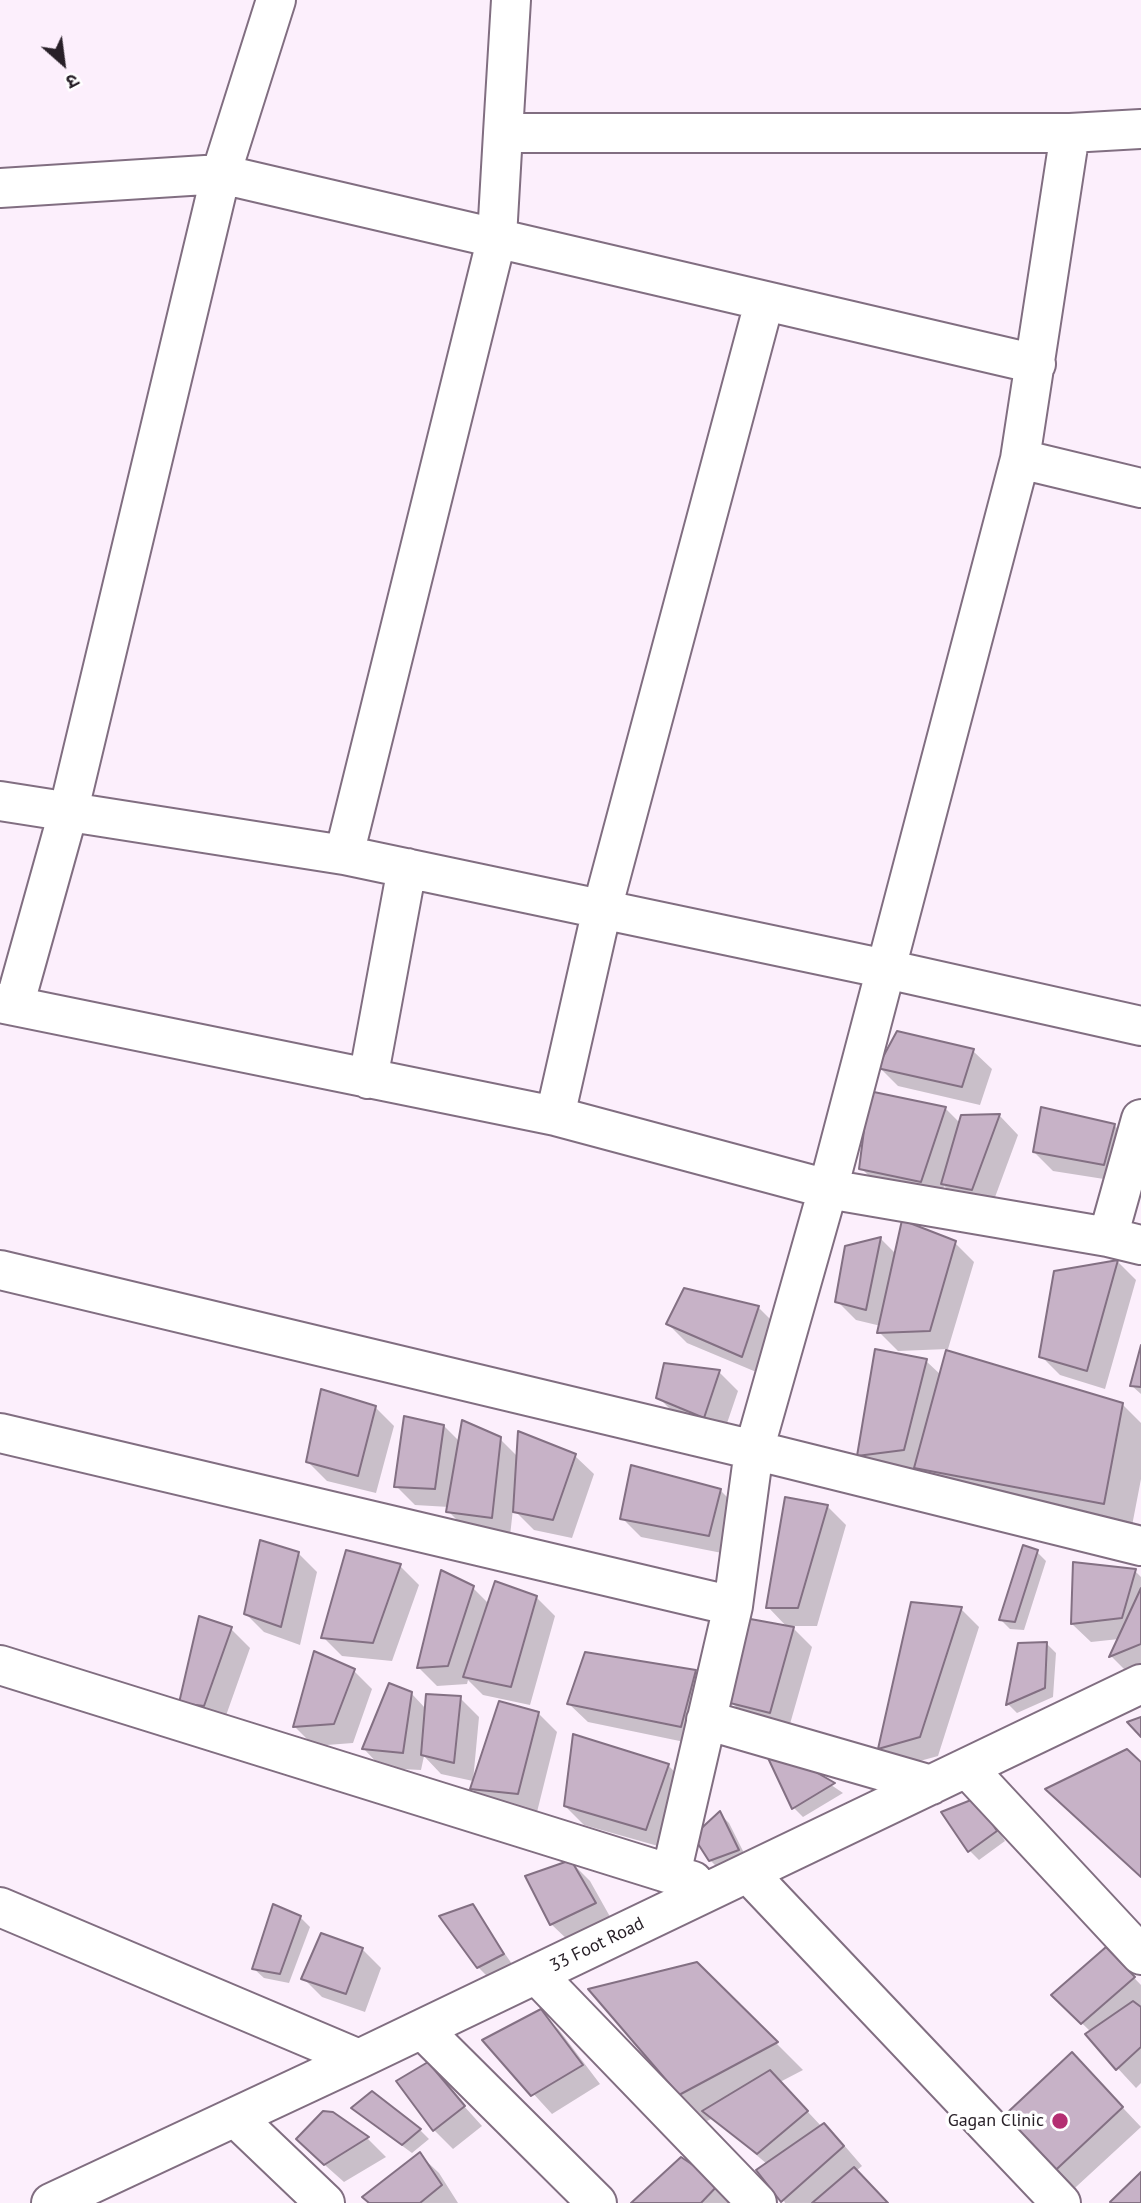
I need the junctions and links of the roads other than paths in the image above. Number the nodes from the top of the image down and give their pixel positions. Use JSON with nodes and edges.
{"nodes":[{"id":1,"x":276,"y":0,"type":"edge"},
{"id":2,"x":511,"y":0,"type":"edge"},
{"id":3,"x":1141,"y":129,"type":"edge"},
{"id":4,"x":503,"y":133,"type":"junction"},
{"id":5,"x":1070,"y":133,"type":"junction"},
{"id":6,"x":221,"y":174,"type":"junction"},
{"id":7,"x":0,"y":188,"type":"edge"},
{"id":8,"x":497,"y":237,"type":"junction"},
{"id":9,"x":764,"y":303,"type":"junction"},
{"id":10,"x":1036,"y":364,"type":"junction"},
{"id":11,"x":1020,"y":459,"type":"junction"},
{"id":12,"x":1141,"y":488,"type":"edge"},
{"id":13,"x":0,"y":801,"type":"edge"},
{"id":14,"x":68,"y":813,"type":"junction"},
{"id":15,"x":344,"y":855,"type":"junction"},
{"id":16,"x":407,"y":868,"type":"junction"},
{"id":17,"x":602,"y":909,"type":"junction"},
{"id":18,"x":886,"y":969,"type":"junction"},
{"id":19,"x":7,"y":1004,"type":"edge"},
{"id":20,"x":1141,"y":1026,"type":"edge"},
{"id":21,"x":368,"y":1079,"type":"junction"},
{"id":22,"x":555,"y":1116,"type":"junction"},
{"id":23,"x":1141,"y":1119,"type":"edge"},
{"id":24,"x":828,"y":1189,"type":"junction"},
{"id":25,"x":1124,"y":1241,"type":"edge"},
{"id":26,"x":0,"y":1270,"type":"edge"},
{"id":27,"x":0,"y":1433,"type":"edge"},
{"id":28,"x":754,"y":1450,"type":"junction"},
{"id":29,"x":1141,"y":1546,"type":"edge"},
{"id":30,"x":733,"y":1606,"type":"junction"},
{"id":31,"x":0,"y":1665,"type":"edge"},
{"id":32,"x":1141,"y":1684,"type":"edge"},
{"id":33,"x":706,"y":1720,"type":"junction"},
{"id":34,"x":967,"y":1768,"type":"junction"},
{"id":35,"x":931,"y":1785,"type":"junction"},
{"id":36,"x":671,"y":1874,"type":"junction"},
{"id":37,"x":732,"y":1880,"type":"junction"},
{"id":38,"x":0,"y":1907,"type":"edge"},
{"id":39,"x":1141,"y":1955,"type":"edge"},
{"id":40,"x":536,"y":1974,"type":"junction"},
{"id":41,"x":422,"y":2029,"type":"junction"},
{"id":42,"x":359,"y":2059,"type":"junction"},
{"id":43,"x":235,"y":2117,"type":"junction"},
{"id":44,"x":94,"y":2195,"type":"edge"},
{"id":45,"x":51,"y":2203,"type":"edge"},
{"id":46,"x":325,"y":2203,"type":"edge"},
{"id":47,"x":597,"y":2203,"type":"edge"},
{"id":48,"x":757,"y":2203,"type":"edge"},
{"id":49,"x":1061,"y":2203,"type":"edge"}],
"edges":[{"from":1,"to":6,"type":"street"},
{"from":2,"to":4,"type":"street"},
{"from":3,"to":5,"type":"street"},
{"from":4,"to":5,"type":"street"},
{"from":4,"to":8,"type":"street"},
{"from":5,"to":10,"type":"street"},
{"from":6,"to":7,"type":"street"},
{"from":6,"to":8,"type":"street"},
{"from":6,"to":14,"type":"street"},
{"from":8,"to":9,"type":"street"},
{"from":8,"to":15,"type":"street"},
{"from":9,"to":10,"type":"street"},
{"from":9,"to":17,"type":"street"},
{"from":10,"to":11,"type":"street"},
{"from":11,"to":12,"type":"street"},
{"from":11,"to":18,"type":"street"},
{"from":13,"to":14,"type":"street"},
{"from":14,"to":15,"type":"street"},
{"from":14,"to":19,"type":"street"},
{"from":15,"to":16,"type":"street"},
{"from":16,"to":17,"type":"street"},
{"from":16,"to":21,"type":"street"},
{"from":17,"to":18,"type":"street"},
{"from":17,"to":22,"type":"street"},
{"from":18,"to":20,"type":"street"},
{"from":18,"to":24,"type":"street"},
{"from":19,"to":21,"type":"street"},
{"from":21,"to":22,"type":"street"},
{"from":22,"to":24,"type":"street"},
{"from":23,"to":25,"type":"street"},
{"from":24,"to":25,"type":"street"},
{"from":24,"to":28,"type":"street"},
{"from":26,"to":28,"type":"street"},
{"from":27,"to":30,"type":"street"},
{"from":28,"to":29,"type":"street"},
{"from":28,"to":30,"type":"street"},
{"from":30,"to":33,"type":"street"},
{"from":31,"to":36,"type":"street"},
{"from":32,"to":34,"type":"street","name":"33 Foot Road"},
{"from":33,"to":35,"type":"street"},
{"from":33,"to":36,"type":"street"},
{"from":34,"to":35,"type":"street","name":"33 Foot Road"},
{"from":34,"to":39,"type":"street"},
{"from":35,"to":37,"type":"street","name":"33 Foot Road"},
{"from":36,"to":37,"type":"street"},
{"from":37,"to":40,"type":"street","name":"33 Foot Road"},
{"from":37,"to":49,"type":"street"},
{"from":38,"to":42,"type":"street"},
{"from":40,"to":41,"type":"street","name":"33 Foot Road"},
{"from":40,"to":48,"type":"street"},
{"from":41,"to":42,"type":"street","name":"33 Foot Road"},
{"from":41,"to":47,"type":"street"},
{"from":42,"to":43,"type":"street","name":"33 Foot Road"},
{"from":43,"to":44,"type":"street","name":"33 Foot Road"},
{"from":43,"to":46,"type":"street"},
{"from":44,"to":45,"type":"street","name":"33 Foot Road"}]}
